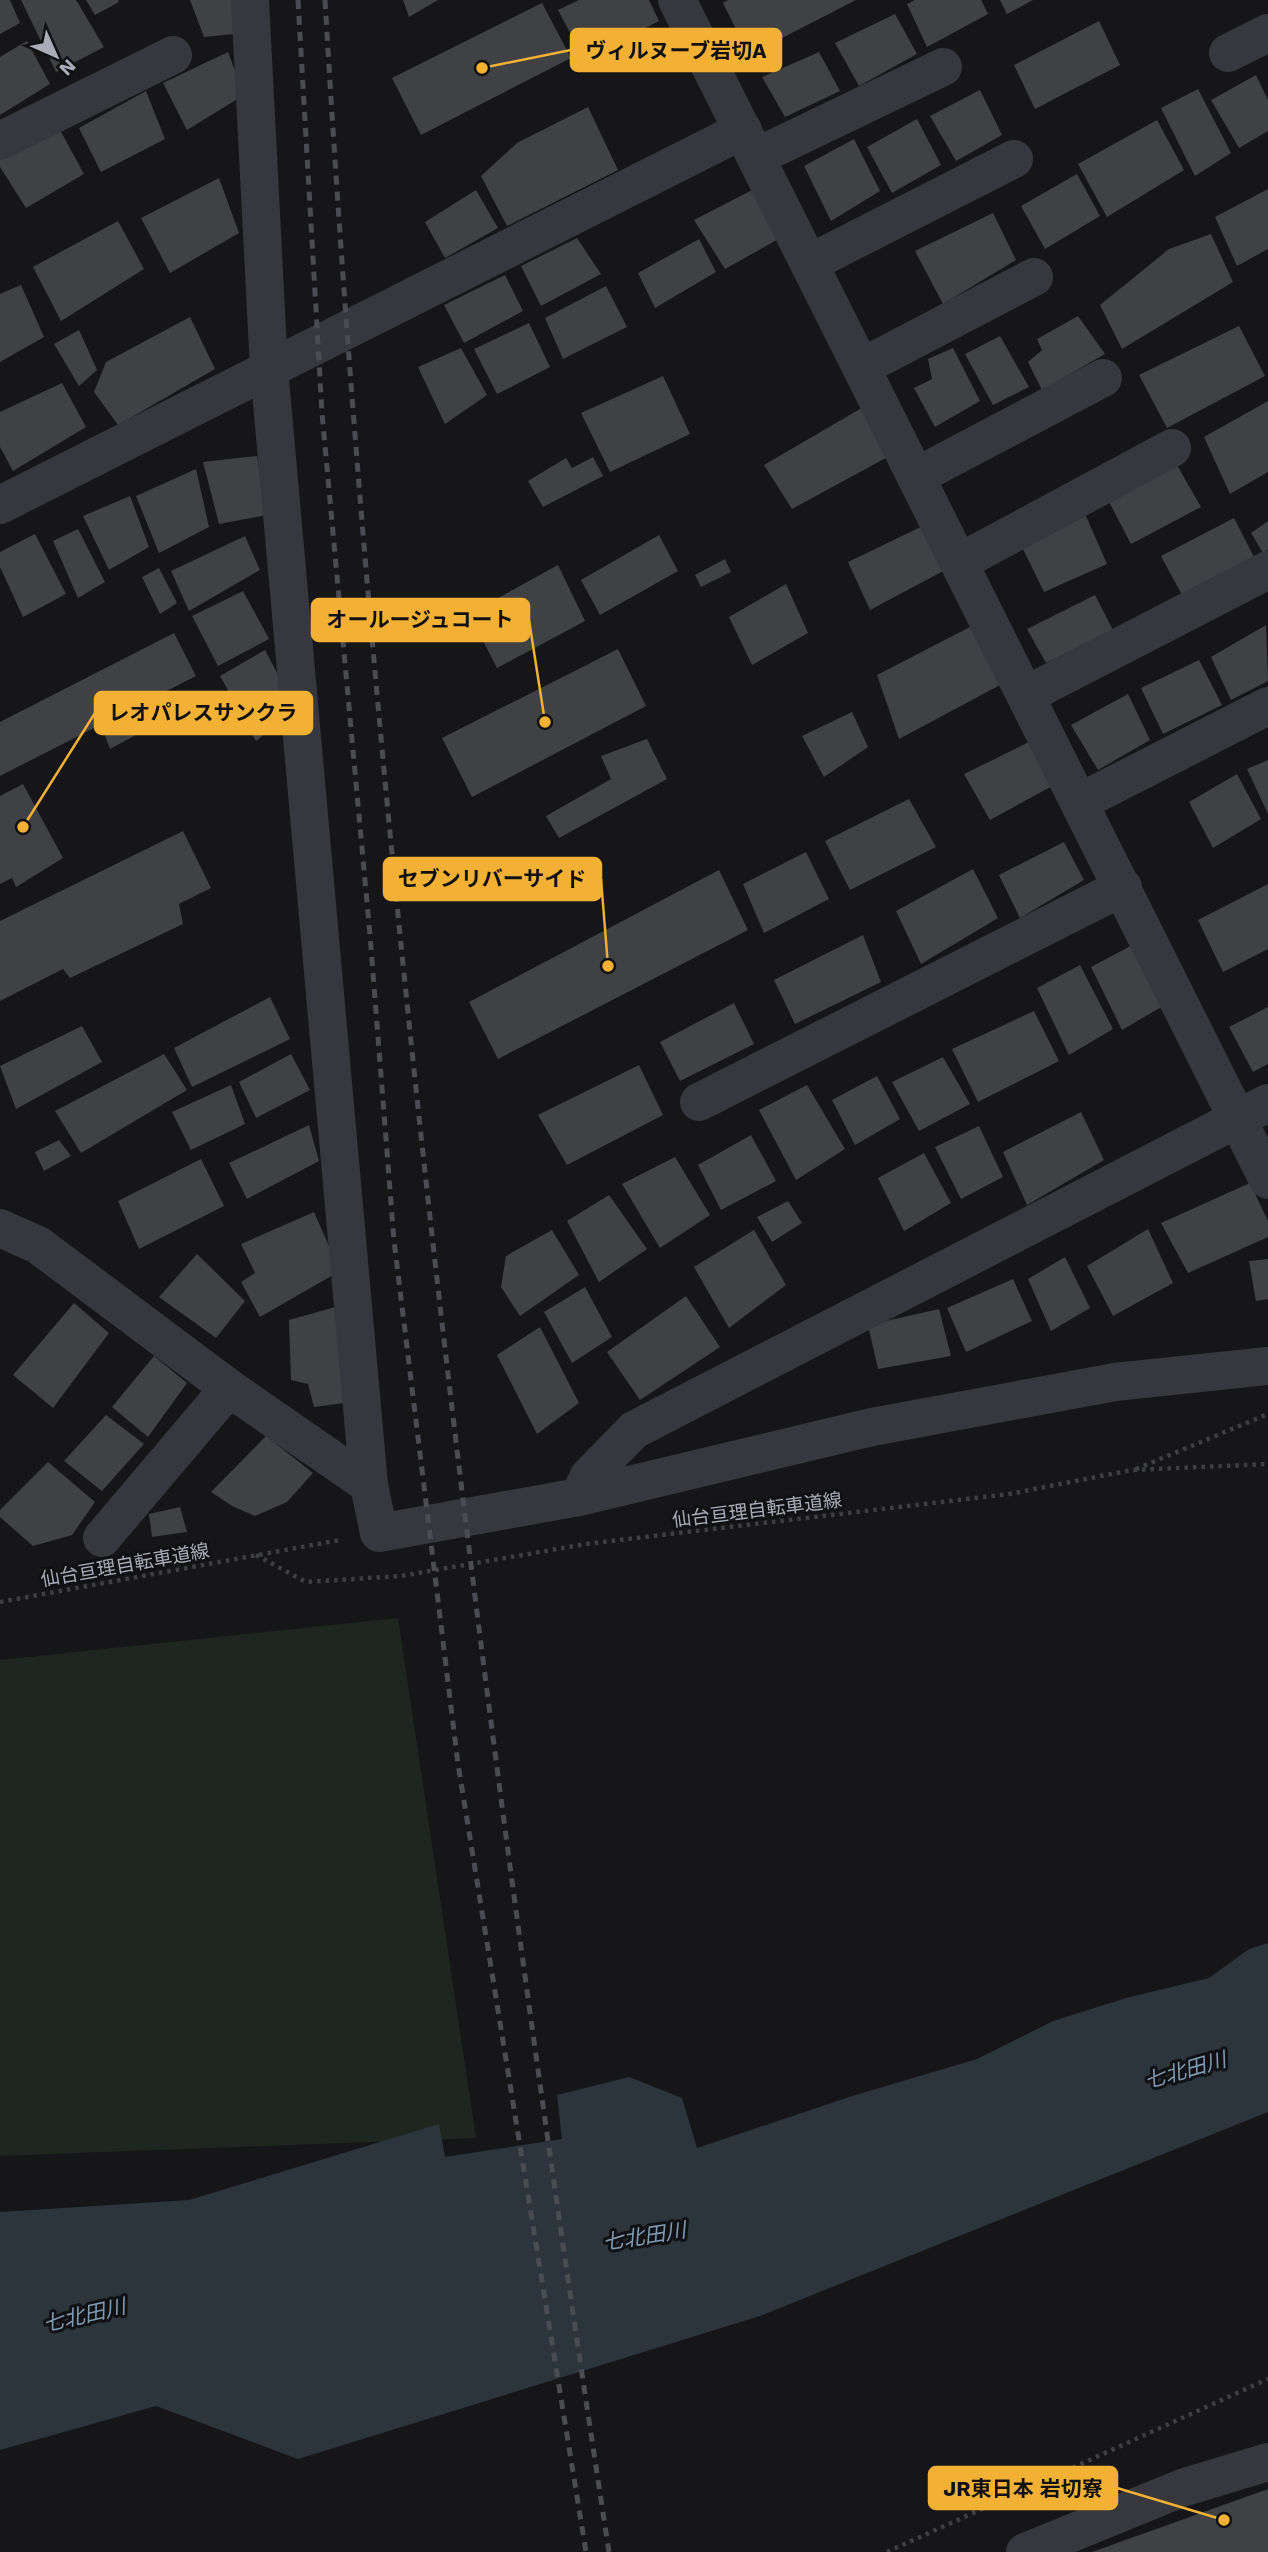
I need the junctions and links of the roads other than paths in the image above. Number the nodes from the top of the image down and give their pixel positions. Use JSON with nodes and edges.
{"nodes":[{"id":1,"x":250,"y":0,"type":"edge"},
{"id":2,"x":677,"y":0,"type":"edge"},
{"id":3,"x":1268,"y":33,"type":"edge"},
{"id":4,"x":1228,"y":53,"type":"dead end"},
{"id":5,"x":173,"y":55,"type":"dead end"},
{"id":6,"x":943,"y":67,"type":"dead end"},
{"id":7,"x":0,"y":141,"type":"edge"},
{"id":8,"x":750,"y":144,"type":"junction"},
{"id":9,"x":1014,"y":159,"type":"dead end"},
{"id":10,"x":810,"y":263,"type":"junction"},
{"id":11,"x":1034,"y":277,"type":"dead end"},
{"id":12,"x":862,"y":367,"type":"junction"},
{"id":13,"x":268,"y":369,"type":"junction"},
{"id":14,"x":1103,"y":378,"type":"dead end"},
{"id":15,"x":1172,"y":448,"type":"dead end"},
{"id":16,"x":917,"y":476,"type":"junction"},
{"id":17,"x":0,"y":505,"type":"edge"},
{"id":18,"x":960,"y":562,"type":"junction"},
{"id":19,"x":1268,"y":570,"type":"edge"},
{"id":20,"x":1026,"y":695,"type":"junction"},
{"id":21,"x":1268,"y":706,"type":"edge"},
{"id":22,"x":1080,"y":802,"type":"junction"},
{"id":23,"x":1123,"y":887,"type":"junction"},
{"id":24,"x":699,"y":1102,"type":"dead end"},
{"id":25,"x":1253,"y":1111,"type":"edge"},
{"id":26,"x":1268,"y":1180,"type":"edge"},
{"id":27,"x":0,"y":1228,"type":"edge"},
{"id":28,"x":1268,"y":1366,"type":"edge"},
{"id":29,"x":229,"y":1388,"type":"junction"},
{"id":30,"x":369,"y":1485,"type":"junction"},
{"id":31,"x":579,"y":1497,"type":"junction"},
{"id":32,"x":102,"y":1538,"type":"dead end"},
{"id":33,"x":1268,"y":2462,"type":"edge"},
{"id":34,"x":1025,"y":2552,"type":"edge"}],
"edges":[{"from":1,"to":13,"type":"street"},
{"from":2,"to":8,"type":"street"},
{"from":3,"to":4,"type":"street"},
{"from":5,"to":7,"type":"street"},
{"from":6,"to":8,"type":"street"},
{"from":8,"to":10,"type":"street"},
{"from":8,"to":13,"type":"street"},
{"from":9,"to":10,"type":"street"},
{"from":10,"to":12,"type":"street"},
{"from":11,"to":12,"type":"street"},
{"from":12,"to":16,"type":"street"},
{"from":13,"to":17,"type":"street"},
{"from":13,"to":30,"type":"street"},
{"from":14,"to":16,"type":"street"},
{"from":15,"to":18,"type":"street"},
{"from":16,"to":18,"type":"street"},
{"from":18,"to":20,"type":"street"},
{"from":19,"to":20,"type":"street"},
{"from":20,"to":22,"type":"street"},
{"from":21,"to":22,"type":"street"},
{"from":22,"to":23,"type":"street"},
{"from":23,"to":24,"type":"street"},
{"from":23,"to":25,"type":"street"},
{"from":25,"to":26,"type":"street"},
{"from":25,"to":31,"type":"street"},
{"from":27,"to":29,"type":"street"},
{"from":28,"to":31,"type":"street"},
{"from":29,"to":30,"type":"street"},
{"from":29,"to":32,"type":"street"},
{"from":30,"to":31,"type":"street"},
{"from":33,"to":34,"type":"street"}]}
